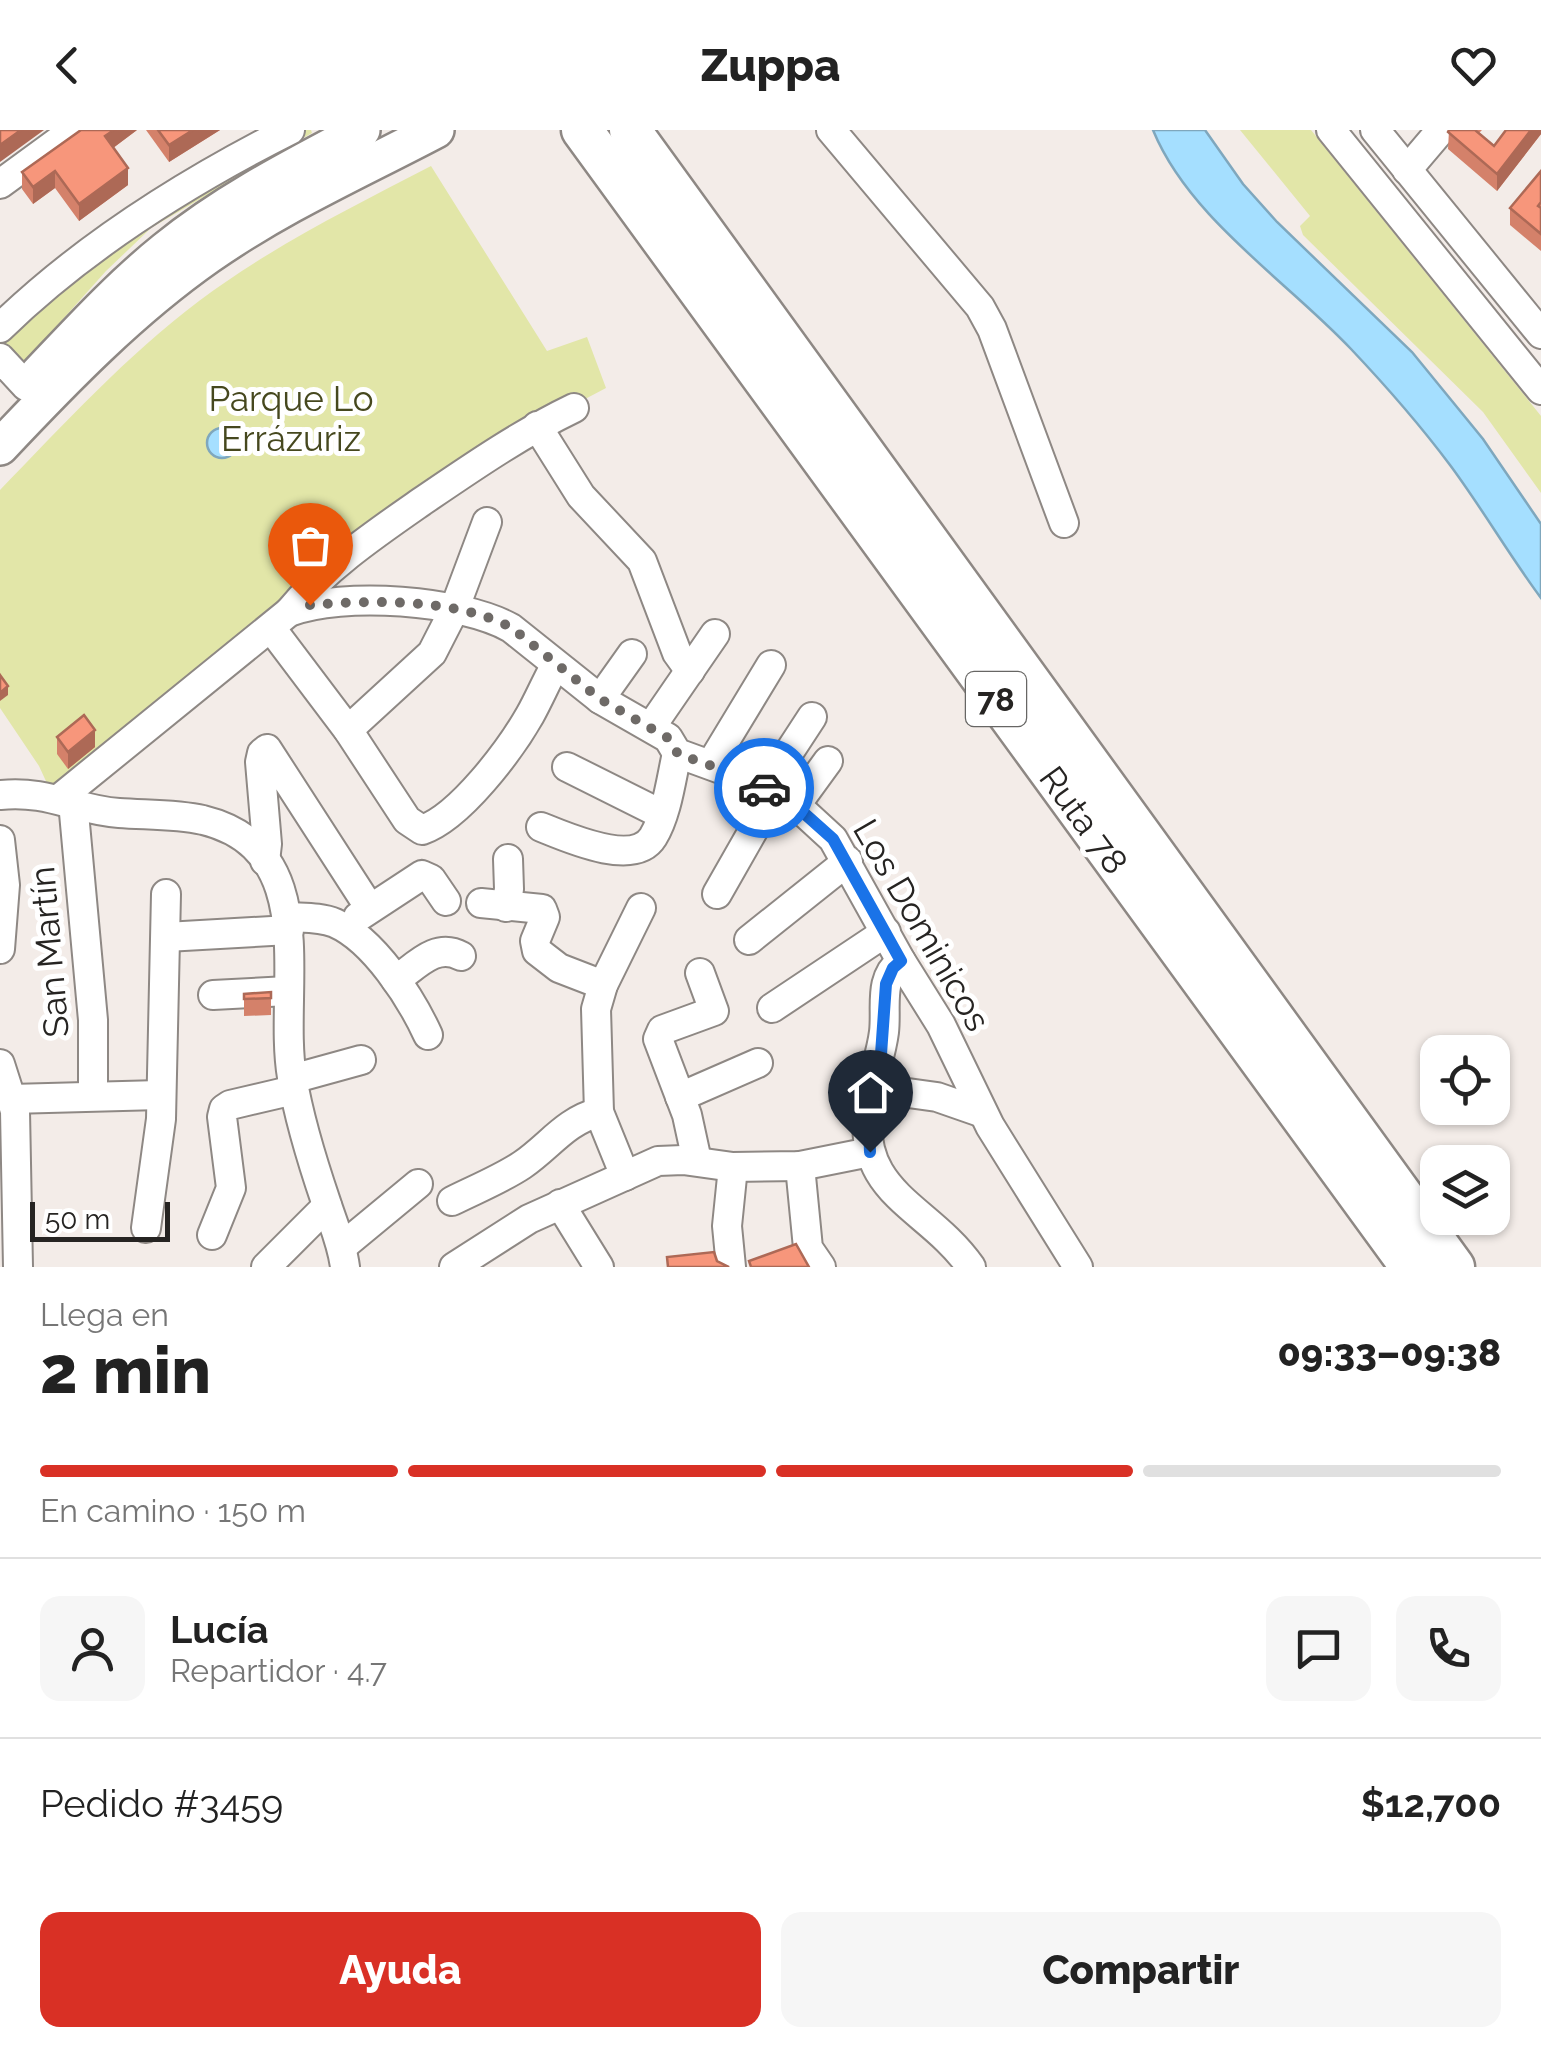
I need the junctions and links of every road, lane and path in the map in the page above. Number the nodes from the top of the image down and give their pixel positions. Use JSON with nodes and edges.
{"nodes":[{"id":1,"x":74,"y":130,"type":"edge"},
{"id":2,"x":290,"y":130,"type":"edge"},
{"id":3,"x":436,"y":130,"type":"edge"},
{"id":4,"x":582,"y":130,"type":"edge"},
{"id":5,"x":630,"y":130,"type":"edge"},
{"id":6,"x":831,"y":130,"type":"edge"},
{"id":7,"x":1331,"y":130,"type":"edge"},
{"id":8,"x":1375,"y":130,"type":"edge"},
{"id":9,"x":1441,"y":130,"type":"edge"},
{"id":10,"x":347,"y":133,"type":"edge"},
{"id":11,"x":1406,"y":170,"type":"junction"},
{"id":12,"x":0,"y":184,"type":"edge"},
{"id":13,"x":0,"y":328,"type":"edge"},
{"id":14,"x":1540,"y":332,"type":"edge"},
{"id":15,"x":0,"y":358,"type":"edge"},
{"id":16,"x":26,"y":386,"type":"junction"},
{"id":17,"x":1541,"y":390,"type":"edge"},
{"id":18,"x":574,"y":408,"type":"dead end"},
{"id":19,"x":0,"y":414,"type":"edge"},
{"id":20,"x":537,"y":426,"type":"junction"},
{"id":21,"x":0,"y":446,"type":"edge"},
{"id":22,"x":487,"y":522,"type":"dead end"},
{"id":23,"x":1064,"y":522,"type":"dead end"},
{"id":24,"x":454,"y":610,"type":"junction"},
{"id":25,"x":280,"y":620,"type":"junction"},
{"id":26,"x":716,"y":634,"type":"dead end"},
{"id":27,"x":632,"y":654,"type":"dead end"},
{"id":28,"x":771,"y":665,"type":"dead end"},
{"id":29,"x":555,"y":666,"type":"junction"},
{"id":30,"x":690,"y":670,"type":"junction"},
{"id":31,"x":600,"y":699,"type":"junction"},
{"id":32,"x":812,"y":717,"type":"dead end"},
{"id":33,"x":652,"y":728,"type":"junction"},
{"id":34,"x":348,"y":730,"type":"junction"},
{"id":35,"x":678,"y":754,"type":"junction"},
{"id":36,"x":828,"y":761,"type":"dead end"},
{"id":37,"x":711,"y":764,"type":"junction"},
{"id":38,"x":567,"y":766,"type":"dead end"},
{"id":39,"x":0,"y":795,"type":"edge"},
{"id":40,"x":778,"y":796,"type":"junction"},
{"id":41,"x":66,"y":800,"type":"junction"},
{"id":42,"x":662,"y":814,"type":"junction"},
{"id":43,"x":541,"y":827,"type":"dead end"},
{"id":44,"x":0,"y":840,"type":"edge"},
{"id":45,"x":508,"y":859,"type":"dead end"},
{"id":46,"x":265,"y":861,"type":"junction"},
{"id":47,"x":848,"y":862,"type":"junction"},
{"id":48,"x":166,"y":894,"type":"dead end"},
{"id":49,"x":717,"y":894,"type":"dead end"},
{"id":50,"x":446,"y":902,"type":"dead end"},
{"id":51,"x":369,"y":907,"type":"junction"},
{"id":52,"x":641,"y":908,"type":"dead end"},
{"id":53,"x":289,"y":923,"type":"junction"},
{"id":54,"x":345,"y":928,"type":"junction"},
{"id":55,"x":886,"y":932,"type":"junction"},
{"id":56,"x":166,"y":937,"type":"junction"},
{"id":57,"x":750,"y":940,"type":"dead end"},
{"id":58,"x":0,"y":950,"type":"edge"},
{"id":59,"x":461,"y":956,"type":"dead end"},
{"id":60,"x":901,"y":961,"type":"junction"},
{"id":61,"x":700,"y":973,"type":"dead end"},
{"id":62,"x":396,"y":980,"type":"junction"},
{"id":63,"x":603,"y":985,"type":"junction"},
{"id":64,"x":288,"y":992,"type":"junction"},
{"id":65,"x":214,"y":995,"type":"dead end"},
{"id":66,"x":772,"y":1008,"type":"dead end"},
{"id":67,"x":428,"y":1035,"type":"dead end"},
{"id":68,"x":361,"y":1060,"type":"dead end"},
{"id":69,"x":758,"y":1063,"type":"dead end"},
{"id":70,"x":0,"y":1064,"type":"edge"},
{"id":71,"x":293,"y":1085,"type":"junction"},
{"id":72,"x":872,"y":1088,"type":"junction"},
{"id":73,"x":93,"y":1095,"type":"junction"},
{"id":74,"x":160,"y":1095,"type":"junction"},
{"id":75,"x":680,"y":1096,"type":"junction"},
{"id":76,"x":11,"y":1099,"type":"junction"},
{"id":77,"x":598,"y":1112,"type":"junction"},
{"id":78,"x":983,"y":1113,"type":"junction"},
{"id":79,"x":870,"y":1152,"type":"junction"},
{"id":80,"x":697,"y":1161,"type":"junction"},
{"id":81,"x":733,"y":1166,"type":"junction"},
{"id":82,"x":800,"y":1166,"type":"junction"},
{"id":83,"x":626,"y":1176,"type":"junction"},
{"id":84,"x":418,"y":1184,"type":"dead end"},
{"id":85,"x":452,"y":1201,"type":"dead end"},
{"id":86,"x":560,"y":1204,"type":"junction"},
{"id":87,"x":327,"y":1206,"type":"junction"},
{"id":88,"x":9,"y":1209,"type":"edge"},
{"id":89,"x":146,"y":1228,"type":"dead end"},
{"id":90,"x":212,"y":1236,"type":"dead end"},
{"id":91,"x":344,"y":1257,"type":"edge"},
{"id":92,"x":459,"y":1266,"type":"edge"},
{"id":93,"x":18,"y":1267,"type":"edge"},
{"id":94,"x":266,"y":1267,"type":"edge"},
{"id":95,"x":599,"y":1267,"type":"edge"},
{"id":96,"x":732,"y":1267,"type":"edge"},
{"id":97,"x":821,"y":1267,"type":"edge"},
{"id":98,"x":971,"y":1267,"type":"edge"},
{"id":99,"x":1078,"y":1267,"type":"edge"},
{"id":100,"x":1410,"y":1267,"type":"edge"},
{"id":101,"x":1454,"y":1267,"type":"edge"}],
"edges":[{"from":1,"to":12,"type":"street"},
{"from":2,"to":13,"type":"street"},
{"from":3,"to":21,"type":"main road"},
{"from":4,"to":100,"type":"highway","name":"Ruta 78","number":"78"},
{"from":5,"to":101,"type":"highway","name":"Ruta 78","number":"78"},
{"from":6,"to":23,"type":"street"},
{"from":7,"to":17,"type":"street"},
{"from":8,"to":11,"type":"street"},
{"from":9,"to":11,"type":"street"},
{"from":10,"to":16,"type":"main road"},
{"from":11,"to":14,"type":"street"},
{"from":15,"to":16,"type":"street"},
{"from":16,"to":19,"type":"main road"},
{"from":18,"to":20,"type":"street","name":"Los Dominicos"},
{"from":20,"to":25,"type":"street","name":"Los Dominicos"},
{"from":20,"to":30,"type":"street"},
{"from":22,"to":24,"type":"street"},
{"from":24,"to":25,"type":"street","name":"Los Dominicos"},
{"from":24,"to":29,"type":"street","name":"Los Dominicos"},
{"from":24,"to":34,"type":"street"},
{"from":25,"to":34,"type":"street"},
{"from":25,"to":41,"type":"street","name":"Los Dominicos"},
{"from":26,"to":30,"type":"street"},
{"from":27,"to":31,"type":"street"},
{"from":28,"to":37,"type":"street"},
{"from":29,"to":31,"type":"street","name":"Los Dominicos"},
{"from":29,"to":34,"type":"street"},
{"from":30,"to":33,"type":"street"},
{"from":31,"to":33,"type":"street","name":"Los Dominicos"},
{"from":32,"to":40,"type":"street"},
{"from":33,"to":35,"type":"street","name":"Los Dominicos"},
{"from":35,"to":37,"type":"street","name":"Los Dominicos"},
{"from":35,"to":42,"type":"street"},
{"from":36,"to":40,"type":"street"},
{"from":37,"to":40,"type":"street","name":"Los Dominicos"},
{"from":38,"to":42,"type":"street"},
{"from":39,"to":41,"type":"street"},
{"from":40,"to":47,"type":"street","name":"Los Dominicos"},
{"from":40,"to":49,"type":"street"},
{"from":41,"to":46,"type":"street"},
{"from":41,"to":73,"type":"street","name":"San Martín"},
{"from":42,"to":43,"type":"street"},
{"from":44,"to":58,"type":"street"},
{"from":45,"to":63,"type":"street"},
{"from":46,"to":51,"type":"street"},
{"from":46,"to":53,"type":"street"},
{"from":47,"to":55,"type":"street","name":"Los Dominicos"},
{"from":47,"to":57,"type":"street"},
{"from":48,"to":56,"type":"street"},
{"from":50,"to":51,"type":"street"},
{"from":51,"to":54,"type":"street"},
{"from":52,"to":63,"type":"street"},
{"from":53,"to":54,"type":"street"},
{"from":53,"to":56,"type":"street"},
{"from":53,"to":64,"type":"street"},
{"from":54,"to":62,"type":"street"},
{"from":55,"to":60,"type":"street","name":"Los Dominicos"},
{"from":55,"to":66,"type":"street"},
{"from":56,"to":74,"type":"street"},
{"from":59,"to":62,"type":"street"},
{"from":60,"to":72,"type":"street"},
{"from":60,"to":78,"type":"street","name":"Los Dominicos"},
{"from":61,"to":75,"type":"street"},
{"from":62,"to":67,"type":"street"},
{"from":63,"to":77,"type":"street"},
{"from":64,"to":65,"type":"street"},
{"from":64,"to":71,"type":"street"},
{"from":68,"to":71,"type":"street"},
{"from":69,"to":75,"type":"street"},
{"from":70,"to":76,"type":"street"},
{"from":71,"to":87,"type":"street"},
{"from":71,"to":90,"type":"street"},
{"from":72,"to":78,"type":"street"},
{"from":72,"to":79,"type":"street"},
{"from":73,"to":74,"type":"street"},
{"from":73,"to":76,"type":"street"},
{"from":74,"to":89,"type":"street"},
{"from":75,"to":80,"type":"street"},
{"from":76,"to":88,"type":"street"},
{"from":77,"to":83,"type":"street"},
{"from":77,"to":85,"type":"street"},
{"from":78,"to":99,"type":"street","name":"Los Dominicos"},
{"from":79,"to":82,"type":"street"},
{"from":79,"to":98,"type":"street"},
{"from":80,"to":81,"type":"street"},
{"from":80,"to":83,"type":"street"},
{"from":81,"to":82,"type":"street"},
{"from":81,"to":96,"type":"street"},
{"from":82,"to":97,"type":"street"},
{"from":83,"to":86,"type":"street"},
{"from":84,"to":91,"type":"street"},
{"from":86,"to":92,"type":"street"},
{"from":86,"to":95,"type":"street"},
{"from":87,"to":91,"type":"street"},
{"from":87,"to":94,"type":"street"},
{"from":88,"to":93,"type":"street"}]}
